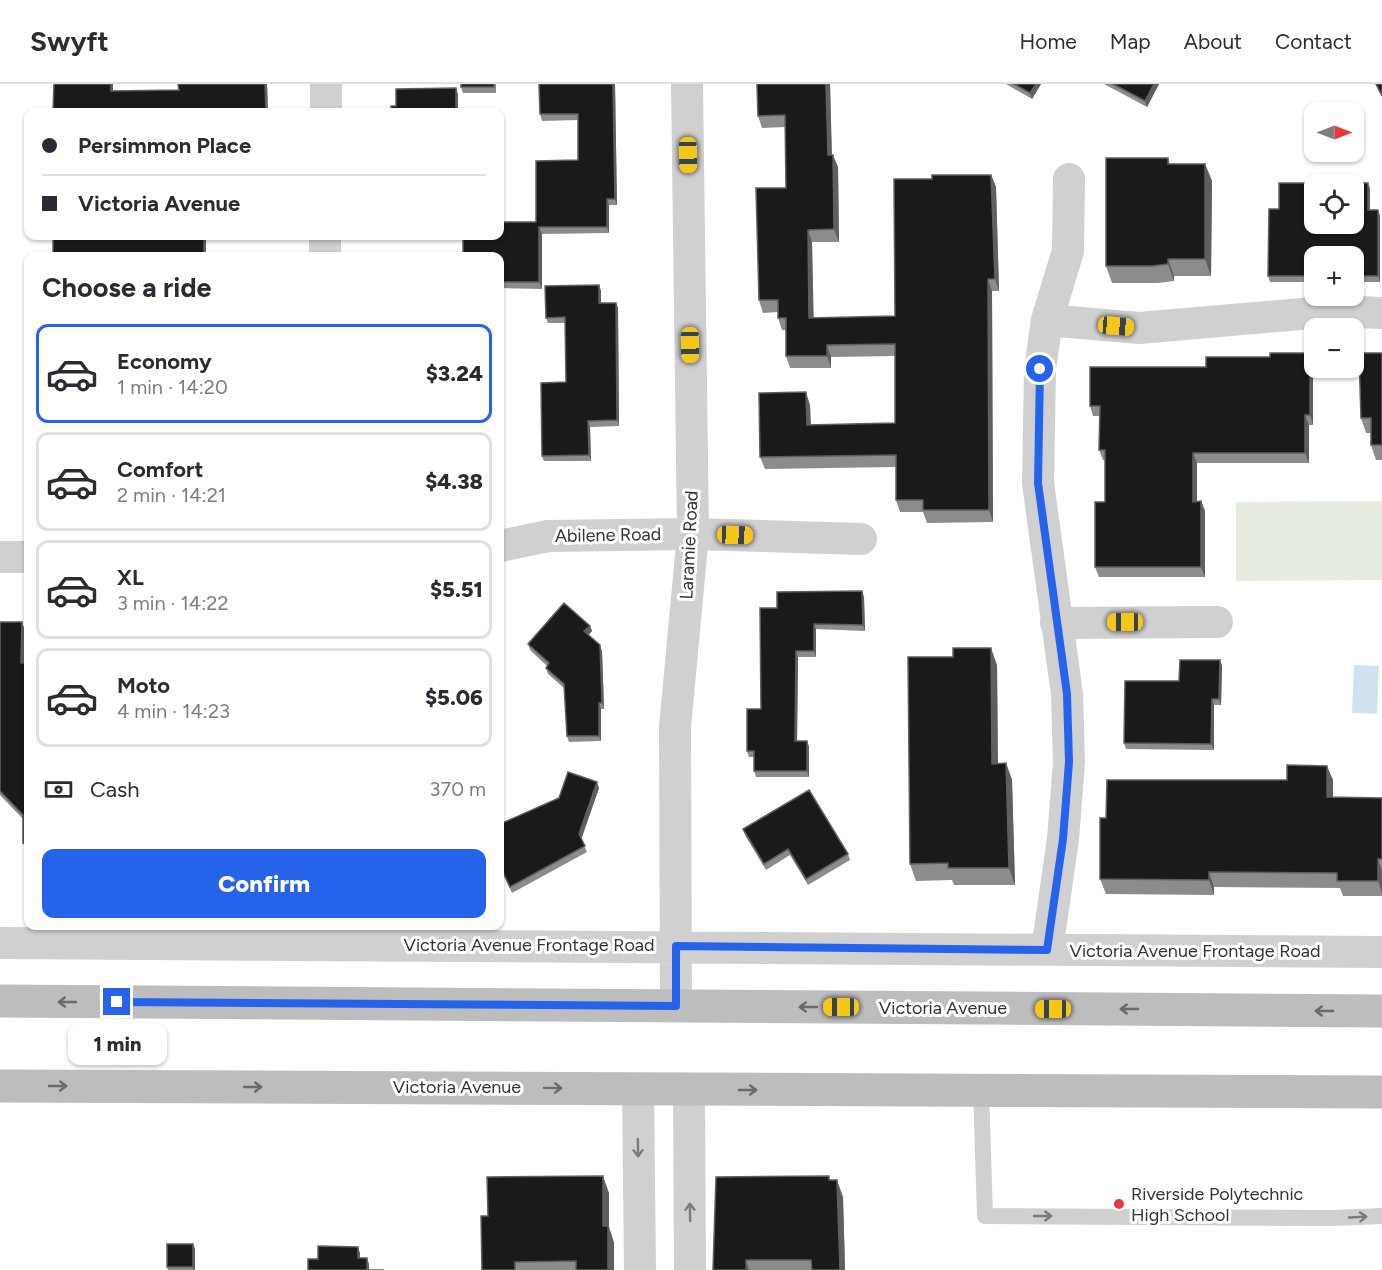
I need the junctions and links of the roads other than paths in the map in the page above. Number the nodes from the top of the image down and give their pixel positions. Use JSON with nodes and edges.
{"nodes":[{"id":1,"x":326,"y":84,"type":"edge"},
{"id":2,"x":687,"y":84,"type":"edge"},
{"id":3,"x":326,"y":108,"type":"edge"},
{"id":4,"x":1069,"y":179,"type":"dead end"},
{"id":5,"x":1382,"y":313,"type":"edge"},
{"id":6,"x":1047,"y":320,"type":"junction"},
{"id":7,"x":693,"y":534,"type":"junction"},
{"id":8,"x":861,"y":540,"type":"dead end"},
{"id":9,"x":504,"y":545,"type":"edge"},
{"id":10,"x":0,"y":557,"type":"edge"},
{"id":11,"x":24,"y":557,"type":"edge"},
{"id":12,"x":1217,"y":622,"type":"dead end"},
{"id":13,"x":1056,"y":623,"type":"junction"},
{"id":14,"x":0,"y":943,"type":"edge"},
{"id":15,"x":676,"y":946,"type":"junction"},
{"id":16,"x":1047,"y":950,"type":"junction"},
{"id":17,"x":1382,"y":952,"type":"edge"},
{"id":18,"x":0,"y":1001,"type":"edge"},
{"id":19,"x":676,"y":1006,"type":"junction"},
{"id":20,"x":1382,"y":1011,"type":"edge"},
{"id":21,"x":0,"y":1086,"type":"edge"},
{"id":22,"x":638,"y":1089,"type":"junction"},
{"id":23,"x":689,"y":1090,"type":"junction"},
{"id":24,"x":981,"y":1091,"type":"junction"},
{"id":25,"x":1382,"y":1092,"type":"edge"},
{"id":26,"x":1382,"y":1216,"type":"edge"},
{"id":27,"x":640,"y":1270,"type":"edge"},
{"id":28,"x":690,"y":1270,"type":"edge"}],
"edges":[{"from":1,"to":3,"type":"street"},
{"from":2,"to":7,"type":"street","name":"Laramie Road"},
{"from":4,"to":6,"type":"street"},
{"from":5,"to":6,"type":"street"},
{"from":6,"to":13,"type":"street"},
{"from":7,"to":8,"type":"street","name":"Abilene Road"},
{"from":7,"to":9,"type":"street","name":"Abilene Road"},
{"from":7,"to":15,"type":"street","name":"Laramie Road"},
{"from":10,"to":11,"type":"street"},
{"from":12,"to":13,"type":"street"},
{"from":13,"to":16,"type":"street"},
{"from":14,"to":15,"type":"street","name":"Victoria Avenue Frontage Road"},
{"from":15,"to":16,"type":"street","name":"Victoria Avenue Frontage Road"},
{"from":15,"to":19,"type":"street","name":"Laramie Road"},
{"from":16,"to":17,"type":"street","name":"Victoria Avenue Frontage Road"},
{"from":19,"to":18,"type":"main road","name":"Victoria Avenue","one_way":true},
{"from":20,"to":19,"type":"main road","name":"Victoria Avenue","one_way":true},
{"from":21,"to":22,"type":"main road","name":"Victoria Avenue","one_way":true},
{"from":22,"to":23,"type":"main road","name":"Victoria Avenue"},
{"from":22,"to":27,"type":"street","one_way":true},
{"from":23,"to":24,"type":"main road","name":"Victoria Avenue","one_way":true},
{"from":28,"to":23,"type":"street","one_way":true},
{"from":24,"to":25,"type":"main road","name":"Victoria Avenue"},
{"from":24,"to":26,"type":"lane","one_way":true}]}
